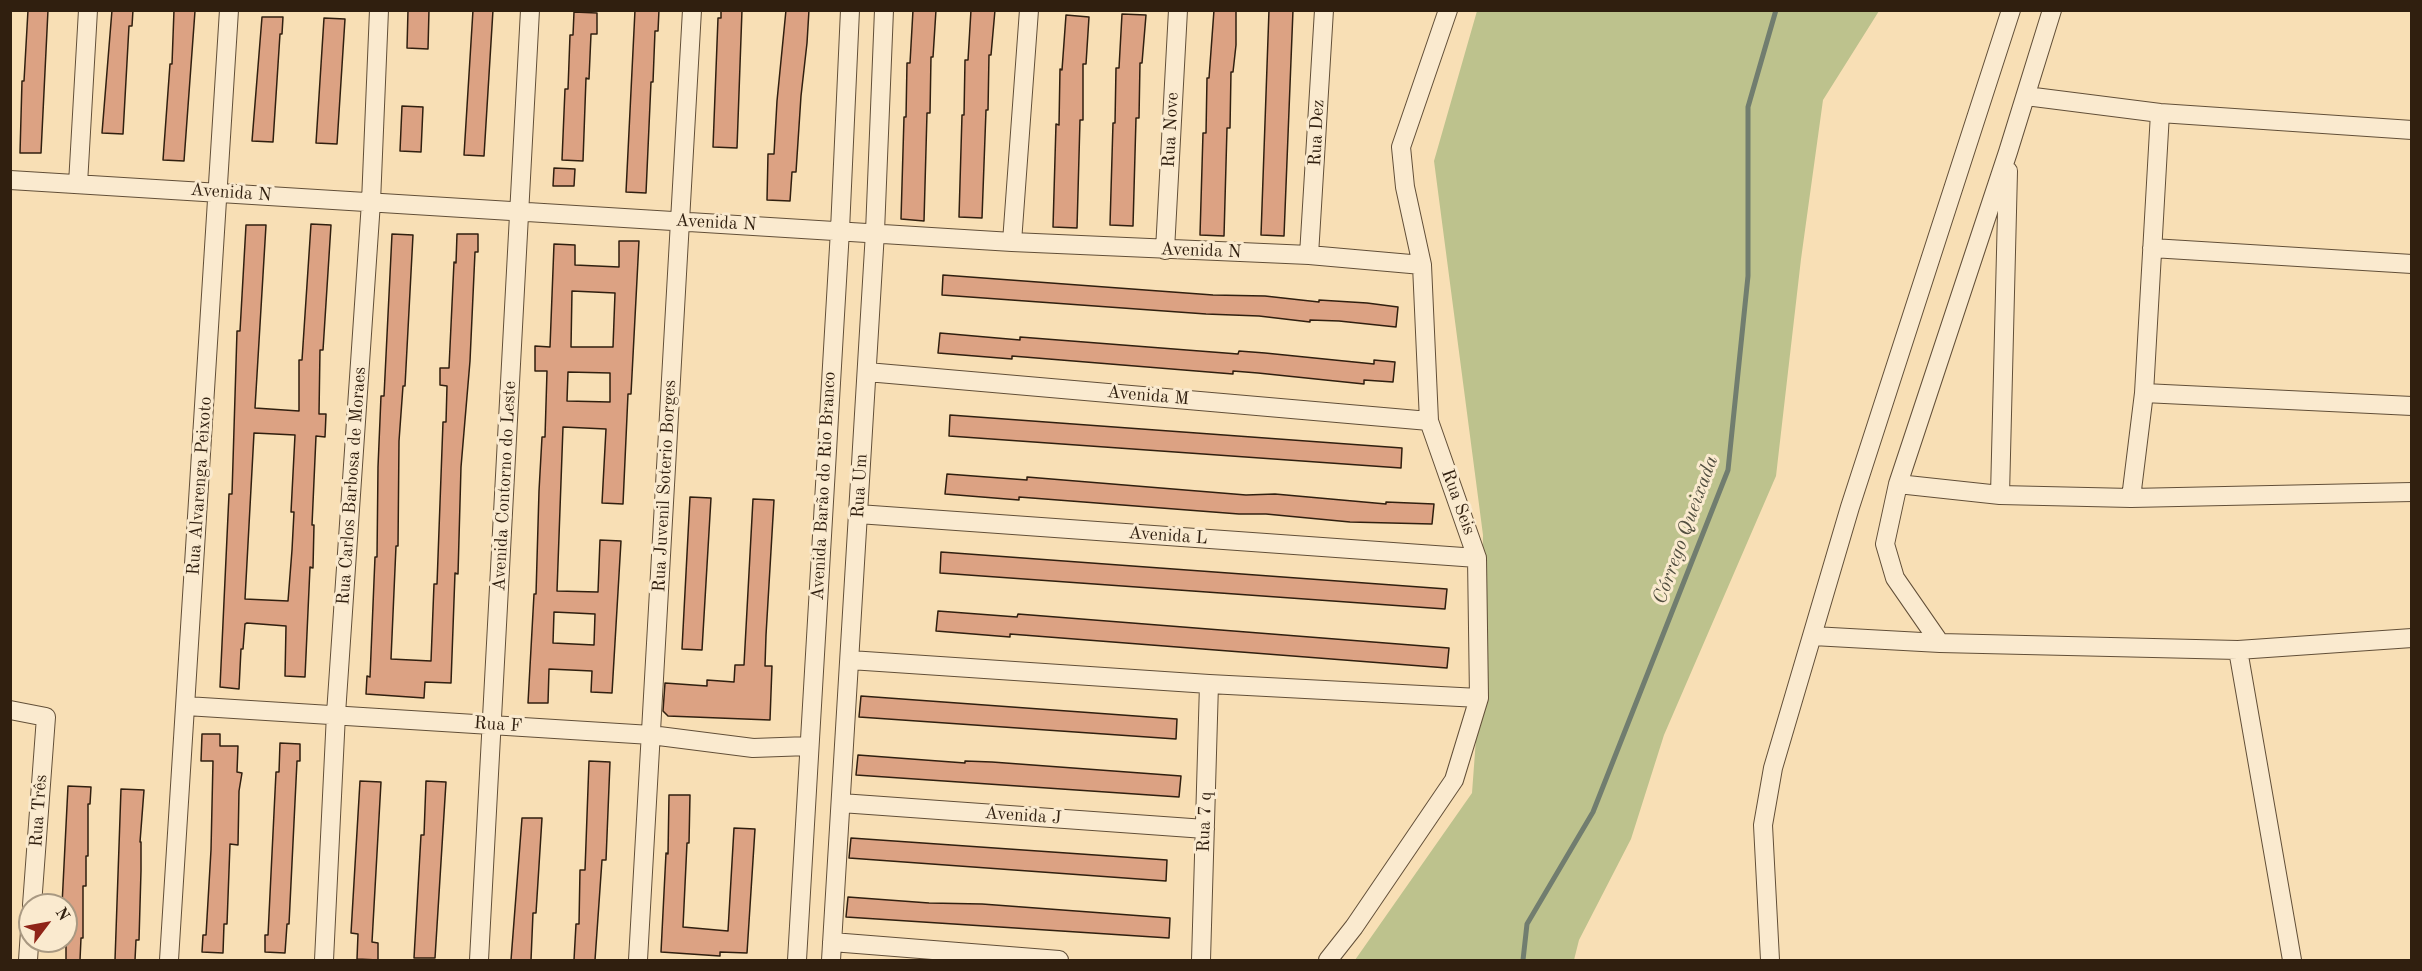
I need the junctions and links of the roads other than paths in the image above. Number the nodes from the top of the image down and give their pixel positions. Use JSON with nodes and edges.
{"nodes":[{"id":1,"x":88,"y":10,"type":"edge"},
{"id":2,"x":229,"y":10,"type":"edge"},
{"id":3,"x":379,"y":10,"type":"edge"},
{"id":4,"x":530,"y":10,"type":"edge"},
{"id":5,"x":692,"y":10,"type":"edge"},
{"id":6,"x":850,"y":10,"type":"edge"},
{"id":7,"x":884,"y":10,"type":"edge"},
{"id":8,"x":1029,"y":10,"type":"edge"},
{"id":9,"x":1178,"y":10,"type":"edge"},
{"id":10,"x":1324,"y":10,"type":"edge"},
{"id":11,"x":1448,"y":10,"type":"edge"},
{"id":12,"x":2011,"y":10,"type":"edge"},
{"id":13,"x":2052,"y":10,"type":"edge"},
{"id":14,"x":2026,"y":96,"type":"junction"},
{"id":15,"x":2160,"y":113,"type":"junction"},
{"id":16,"x":2412,"y":130,"type":"edge"},
{"id":17,"x":2008,"y":152,"type":"junction"},
{"id":18,"x":10,"y":180,"type":"edge"},
{"id":19,"x":78,"y":184,"type":"junction"},
{"id":20,"x":219,"y":192,"type":"junction"},
{"id":21,"x":371,"y":202,"type":"junction"},
{"id":22,"x":519,"y":210,"type":"junction"},
{"id":23,"x":680,"y":220,"type":"junction"},
{"id":24,"x":840,"y":230,"type":"junction"},
{"id":25,"x":875,"y":232,"type":"junction"},
{"id":26,"x":1012,"y":242,"type":"junction"},
{"id":27,"x":2152,"y":248,"type":"junction"},
{"id":28,"x":1165,"y":250,"type":"junction"},
{"id":29,"x":1309,"y":255,"type":"junction"},
{"id":30,"x":2412,"y":264,"type":"edge"},
{"id":31,"x":1422,"y":265,"type":"junction"},
{"id":32,"x":867,"y":372,"type":"junction"},
{"id":33,"x":2144,"y":393,"type":"junction"},
{"id":34,"x":2412,"y":406,"type":"edge"},
{"id":35,"x":1429,"y":421,"type":"junction"},
{"id":36,"x":1898,"y":484,"type":"junction"},
{"id":37,"x":2412,"y":492,"type":"edge"},
{"id":38,"x":2000,"y":495,"type":"junction"},
{"id":39,"x":2131,"y":498,"type":"junction"},
{"id":40,"x":858,"y":514,"type":"junction"},
{"id":41,"x":1478,"y":558,"type":"junction"},
{"id":42,"x":1813,"y":636,"type":"junction"},
{"id":43,"x":2412,"y":638,"type":"edge"},
{"id":44,"x":1940,"y":643,"type":"junction"},
{"id":45,"x":2238,"y":650,"type":"junction"},
{"id":46,"x":849,"y":660,"type":"junction"},
{"id":47,"x":1209,"y":684,"type":"junction"},
{"id":48,"x":1479,"y":698,"type":"junction"},
{"id":49,"x":186,"y":706,"type":"junction"},
{"id":50,"x":10,"y":710,"type":"edge"},
{"id":51,"x":336,"y":714,"type":"junction"},
{"id":52,"x":492,"y":724,"type":"junction"},
{"id":53,"x":651,"y":735,"type":"junction"},
{"id":54,"x":809,"y":746,"type":"junction"},
{"id":55,"x":841,"y":803,"type":"junction"},
{"id":56,"x":1205,"y":829,"type":"junction"},
{"id":57,"x":33,"y":893,"type":"edge"},
{"id":58,"x":832,"y":942,"type":"junction"},
{"id":59,"x":170,"y":960,"type":"edge"},
{"id":60,"x":324,"y":960,"type":"edge"},
{"id":61,"x":479,"y":960,"type":"edge"},
{"id":62,"x":638,"y":960,"type":"edge"},
{"id":63,"x":796,"y":960,"type":"edge"},
{"id":64,"x":831,"y":960,"type":"edge"},
{"id":65,"x":1059,"y":960,"type":"edge"},
{"id":66,"x":1201,"y":960,"type":"edge"},
{"id":67,"x":1328,"y":960,"type":"edge"},
{"id":68,"x":1770,"y":960,"type":"edge"},
{"id":69,"x":2292,"y":960,"type":"edge"}],
"edges":[{"from":1,"to":19,"type":"street"},
{"from":2,"to":20,"type":"street","name":"Rua Alvarenga Peixoto"},
{"from":3,"to":21,"type":"street","name":"Rua Carlos Barbosa de Moraes"},
{"from":4,"to":22,"type":"street","name":"Avenida Contorno do Leste"},
{"from":5,"to":23,"type":"street","name":"Rua Juvenil Soterio Borges"},
{"from":6,"to":24,"type":"street","name":"Avenida Barão do Rio Branco"},
{"from":7,"to":25,"type":"street","name":"Rua Um"},
{"from":8,"to":26,"type":"street"},
{"from":9,"to":28,"type":"street","name":"Rua Nove"},
{"from":10,"to":29,"type":"street","name":"Rua Dez"},
{"from":11,"to":31,"type":"street","name":"Rua Seis"},
{"from":12,"to":42,"type":"street"},
{"from":13,"to":14,"type":"street"},
{"from":14,"to":15,"type":"street"},
{"from":14,"to":17,"type":"street"},
{"from":15,"to":16,"type":"street"},
{"from":15,"to":27,"type":"street"},
{"from":17,"to":36,"type":"street"},
{"from":17,"to":38,"type":"street"},
{"from":18,"to":19,"type":"street","name":"Avenida N"},
{"from":19,"to":20,"type":"street","name":"Avenida N"},
{"from":20,"to":21,"type":"street","name":"Avenida N"},
{"from":20,"to":49,"type":"street","name":"Rua Alvarenga Peixoto"},
{"from":21,"to":22,"type":"street","name":"Avenida N"},
{"from":21,"to":51,"type":"street","name":"Rua Carlos Barbosa de Moraes"},
{"from":22,"to":23,"type":"street","name":"Avenida N"},
{"from":22,"to":52,"type":"street","name":"Avenida Contorno do Leste"},
{"from":23,"to":24,"type":"street","name":"Avenida N"},
{"from":23,"to":53,"type":"street","name":"Rua Juvenil Soterio Borges"},
{"from":24,"to":25,"type":"street","name":"Avenida N"},
{"from":24,"to":54,"type":"street","name":"Avenida Barão do Rio Branco"},
{"from":25,"to":26,"type":"street","name":"Avenida N"},
{"from":25,"to":32,"type":"street","name":"Rua Um"},
{"from":26,"to":28,"type":"street","name":"Avenida N"},
{"from":27,"to":30,"type":"street"},
{"from":27,"to":33,"type":"street"},
{"from":28,"to":29,"type":"street","name":"Avenida N"},
{"from":29,"to":31,"type":"street","name":"Avenida N"},
{"from":31,"to":35,"type":"street","name":"Rua Seis"},
{"from":32,"to":35,"type":"street","name":"Avenida M"},
{"from":32,"to":40,"type":"street","name":"Rua Um"},
{"from":33,"to":34,"type":"street"},
{"from":33,"to":39,"type":"street"},
{"from":35,"to":41,"type":"street","name":"Rua Seis"},
{"from":36,"to":38,"type":"street"},
{"from":36,"to":44,"type":"street"},
{"from":37,"to":39,"type":"street"},
{"from":38,"to":39,"type":"street"},
{"from":40,"to":41,"type":"street","name":"Avenida L"},
{"from":40,"to":46,"type":"street","name":"Rua Um"},
{"from":41,"to":48,"type":"street","name":"Rua Seis"},
{"from":42,"to":44,"type":"street"},
{"from":42,"to":68,"type":"street"},
{"from":43,"to":45,"type":"street"},
{"from":44,"to":45,"type":"street"},
{"from":45,"to":69,"type":"street"},
{"from":46,"to":47,"type":"street"},
{"from":46,"to":55,"type":"street","name":"Rua Um"},
{"from":47,"to":48,"type":"street"},
{"from":47,"to":56,"type":"street","name":"Rua 7 q"},
{"from":48,"to":67,"type":"street","name":"Rua Seis"},
{"from":49,"to":51,"type":"street","name":"Rua F"},
{"from":49,"to":59,"type":"street","name":"Rua Alvarenga Peixoto"},
{"from":50,"to":57,"type":"street","name":"Rua Três"},
{"from":51,"to":52,"type":"street","name":"Rua F"},
{"from":51,"to":60,"type":"street","name":"Rua Carlos Barbosa de Moraes"},
{"from":52,"to":53,"type":"street","name":"Rua F"},
{"from":52,"to":61,"type":"street","name":"Avenida Contorno do Leste"},
{"from":53,"to":54,"type":"street","name":"Rua F"},
{"from":53,"to":62,"type":"street","name":"Rua Juvenil Soterio Borges"},
{"from":54,"to":63,"type":"street","name":"Avenida Barão do Rio Branco"},
{"from":55,"to":56,"type":"street","name":"Avenida J"},
{"from":55,"to":58,"type":"street","name":"Rua Um"},
{"from":56,"to":66,"type":"street","name":"Rua 7 q"},
{"from":58,"to":64,"type":"street","name":"Rua Um"},
{"from":58,"to":65,"type":"street"}]}
